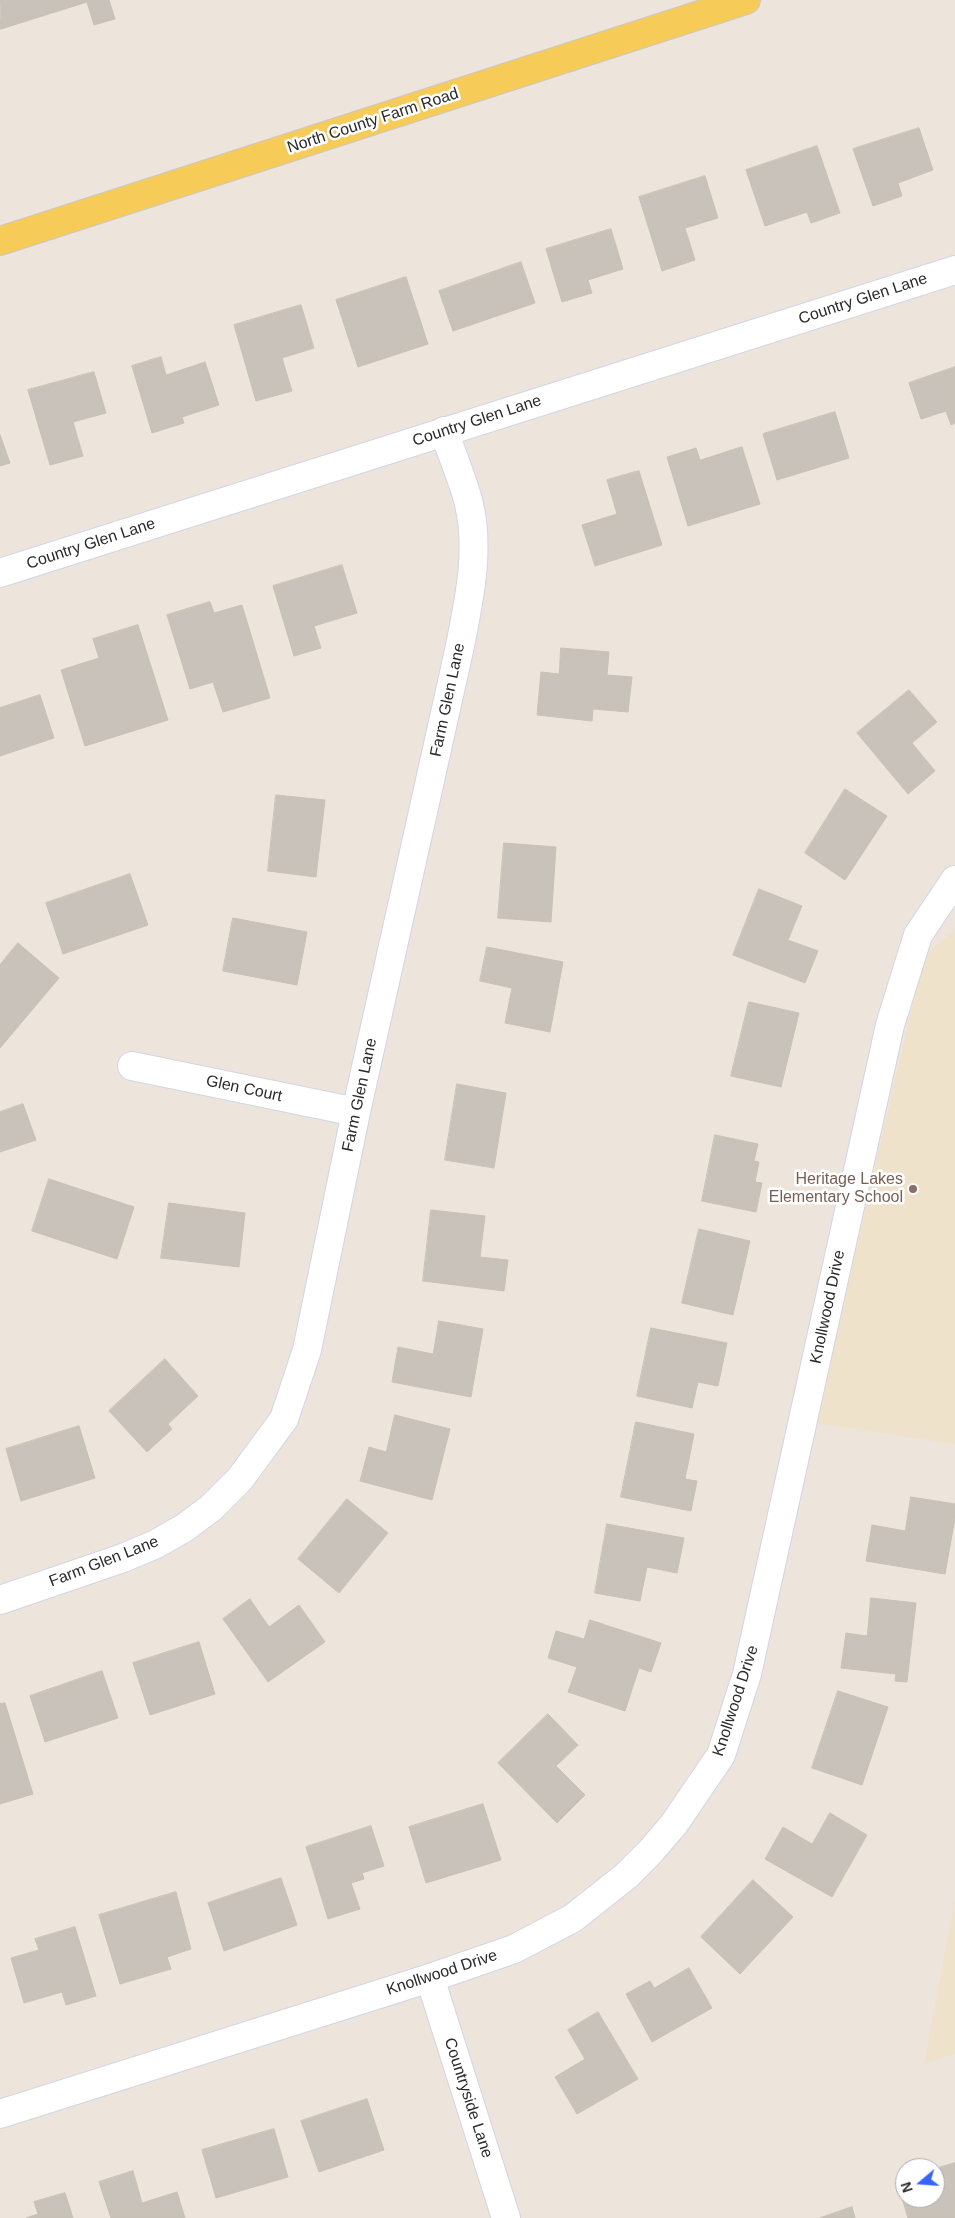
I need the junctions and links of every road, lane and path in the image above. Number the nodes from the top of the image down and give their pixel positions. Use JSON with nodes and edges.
{"nodes":[{"id":1,"x":746,"y":0,"type":"edge"},
{"id":2,"x":0,"y":241,"type":"edge"},
{"id":3,"x":955,"y":270,"type":"edge"},
{"id":4,"x":444,"y":431,"type":"junction"},
{"id":5,"x":0,"y":573,"type":"edge"},
{"id":6,"x":955,"y":880,"type":"edge"},
{"id":7,"x":132,"y":1066,"type":"dead end"},
{"id":8,"x":356,"y":1112,"type":"junction"},
{"id":9,"x":0,"y":1600,"type":"edge"},
{"id":10,"x":430,"y":1978,"type":"junction"},
{"id":11,"x":0,"y":2114,"type":"edge"},
{"id":12,"x":506,"y":2218,"type":"edge"}],
"edges":[{"from":1,"to":2,"type":"main road","name":"North County Farm Road"},
{"from":3,"to":4,"type":"street","name":"Country Glen Lane"},
{"from":4,"to":5,"type":"street","name":"Country Glen Lane"},
{"from":4,"to":8,"type":"street","name":"Farm Glen Lane"},
{"from":6,"to":10,"type":"street","name":"Knollwood Drive"},
{"from":7,"to":8,"type":"street","name":"Glen Court"},
{"from":8,"to":9,"type":"street","name":"Farm Glen Lane"},
{"from":10,"to":11,"type":"street","name":"Knollwood Drive"},
{"from":10,"to":12,"type":"street","name":"Countryside Lane"}]}
